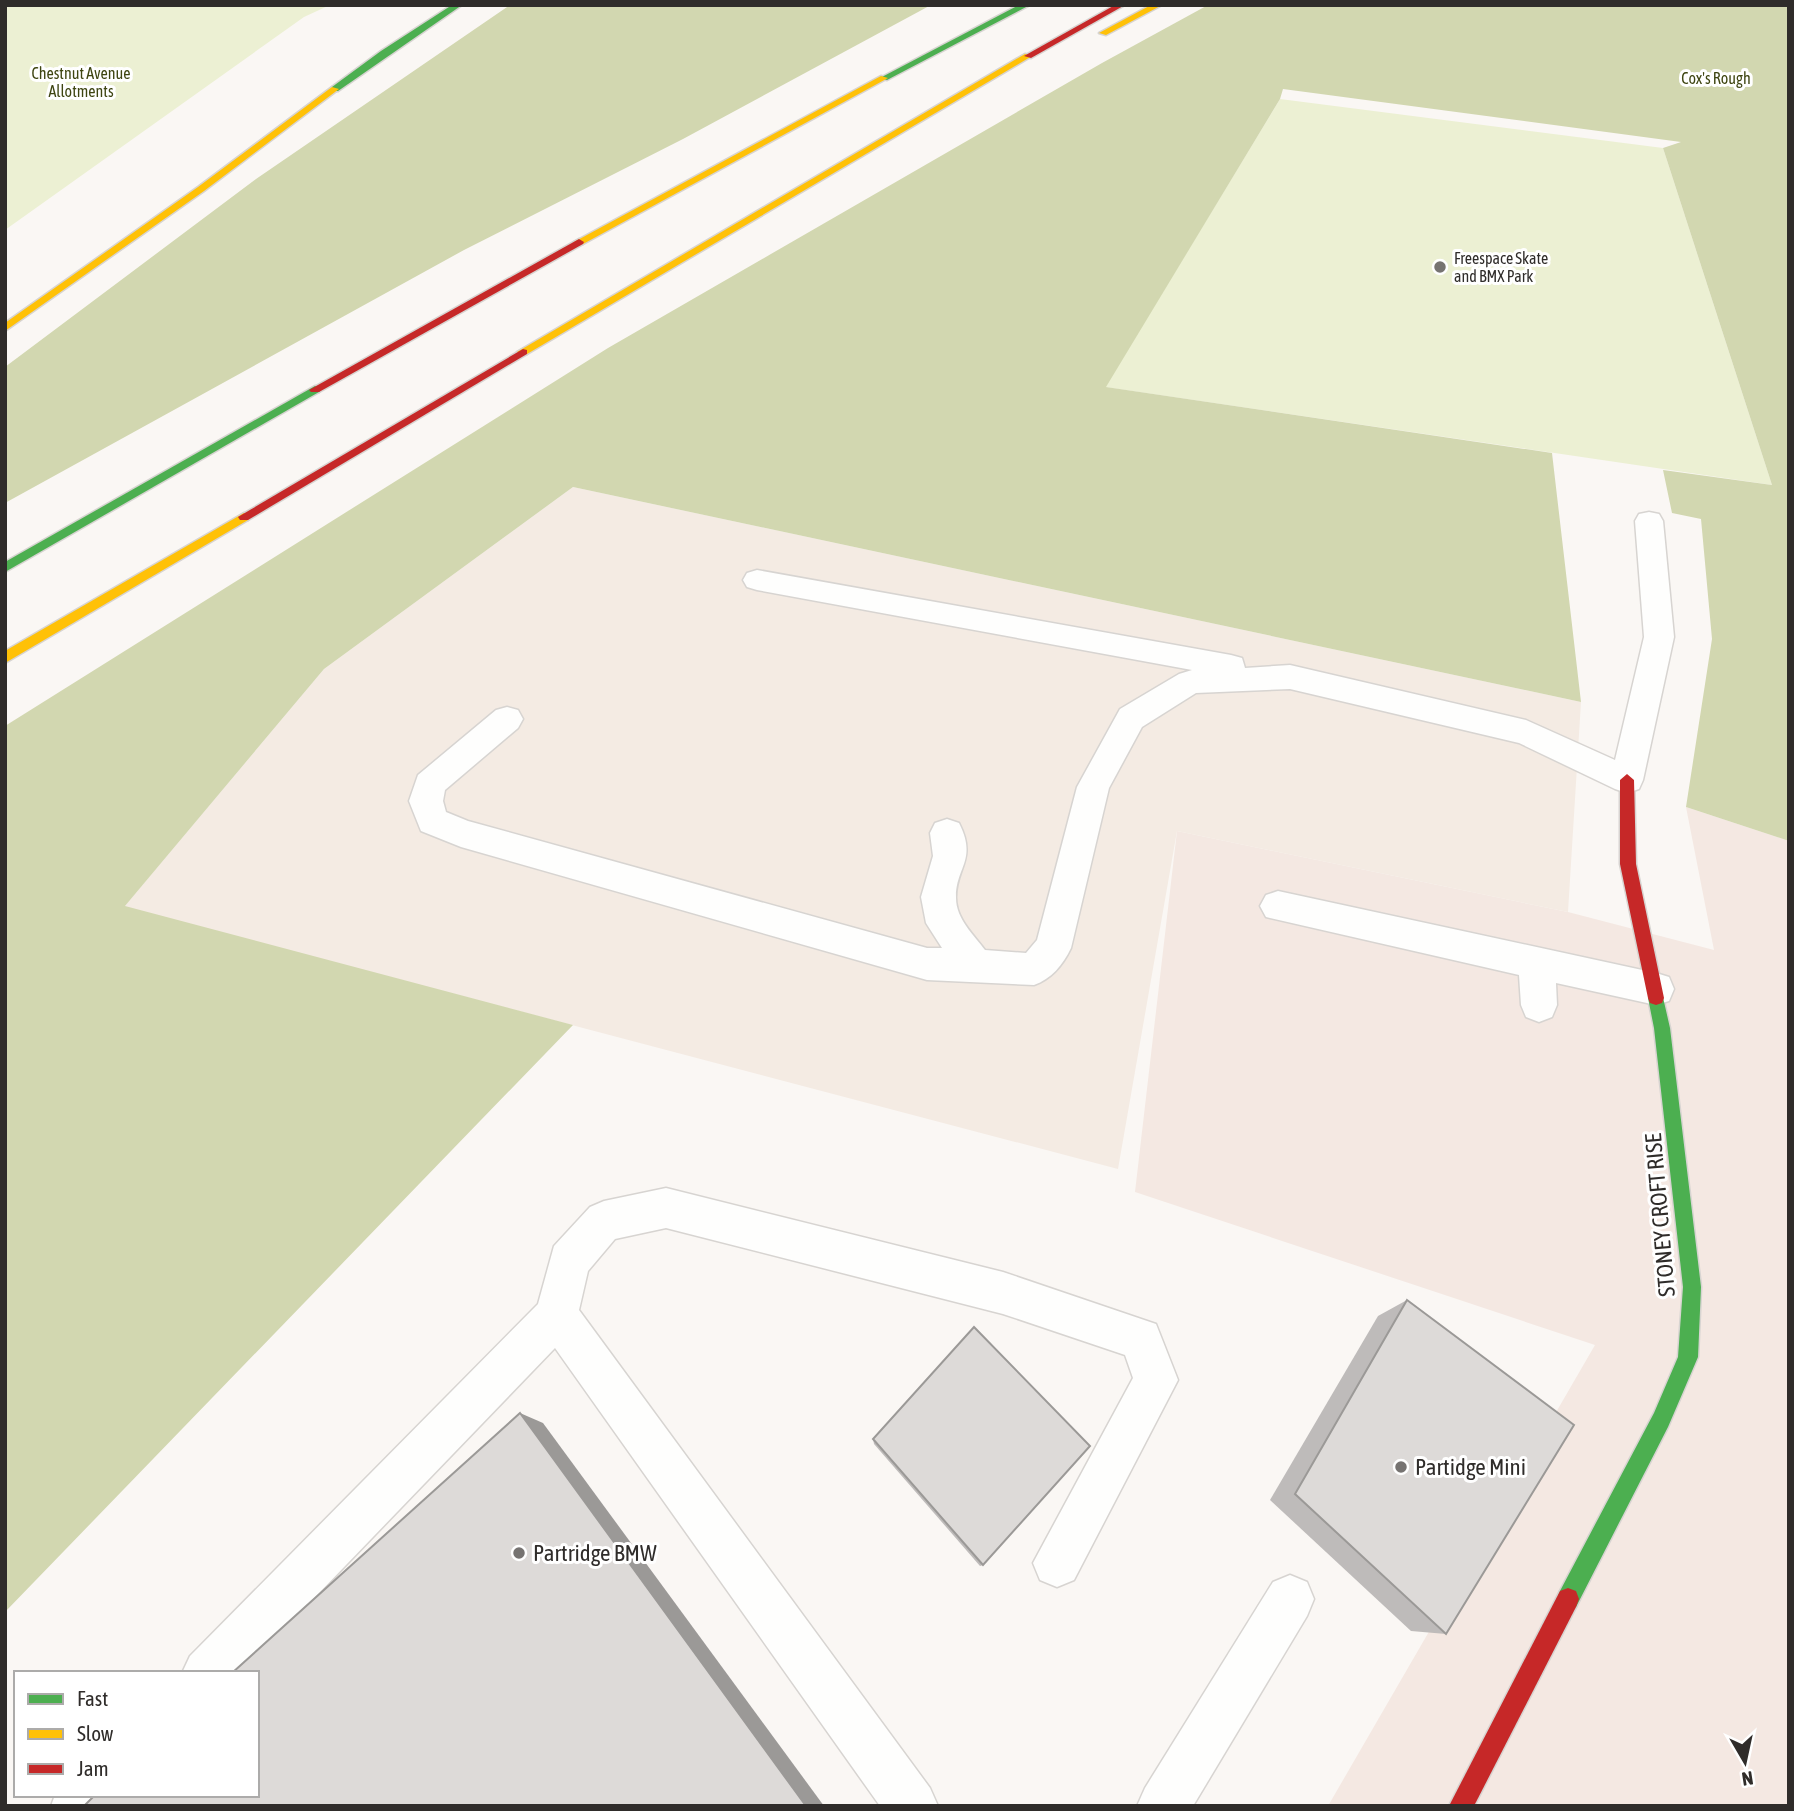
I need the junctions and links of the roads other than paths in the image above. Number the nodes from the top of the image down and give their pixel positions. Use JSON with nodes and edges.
{"nodes":[{"id":1,"x":458,"y":5,"type":"edge"},
{"id":2,"x":1026,"y":5,"type":"edge"},
{"id":3,"x":1121,"y":5,"type":"edge"},
{"id":4,"x":1158,"y":5,"type":"edge"},
{"id":5,"x":984,"y":80,"type":"junction"},
{"id":6,"x":5,"y":328,"type":"edge"},
{"id":7,"x":1648,"y":522,"type":"dead end"},
{"id":8,"x":5,"y":568,"type":"edge"},
{"id":9,"x":757,"y":580,"type":"dead end"},
{"id":10,"x":5,"y":658,"type":"edge"},
{"id":11,"x":1290,"y":677,"type":"junction"},
{"id":12,"x":507,"y":719,"type":"dead end"},
{"id":13,"x":1627,"y":780,"type":"junction"},
{"id":14,"x":947,"y":833,"type":"dead end"},
{"id":15,"x":1278,"y":906,"type":"dead end"},
{"id":16,"x":1536,"y":964,"type":"junction"},
{"id":17,"x":975,"y":965,"type":"junction"},
{"id":18,"x":1656,"y":989,"type":"junction"},
{"id":19,"x":1539,"y":1005,"type":"dead end"},
{"id":20,"x":557,"y":1315,"type":"junction"},
{"id":21,"x":1057,"y":1563,"type":"dead end"},
{"id":22,"x":1290,"y":1599,"type":"dead end"},
{"id":23,"x":209,"y":1671,"type":"edge"},
{"id":24,"x":912,"y":1806,"type":"edge"},
{"id":25,"x":1163,"y":1806,"type":"edge"},
{"id":26,"x":1461,"y":1806,"type":"edge"}],
"edges":[{"from":1,"to":6,"type":"main road"},
{"from":2,"to":8,"type":"main road"},
{"from":3,"to":5,"type":"main road"},
{"from":4,"to":5,"type":"main road"},
{"from":5,"to":10,"type":"main road"},
{"from":7,"to":13,"type":"lane"},
{"from":9,"to":11,"type":"lane"},
{"from":11,"to":13,"type":"lane"},
{"from":11,"to":17,"type":"lane"},
{"from":12,"to":17,"type":"lane"},
{"from":13,"to":18,"type":"main road","name":"STONEY CROFT RISE"},
{"from":14,"to":17,"type":"lane"},
{"from":15,"to":16,"type":"lane"},
{"from":16,"to":18,"type":"lane"},
{"from":16,"to":19,"type":"lane"},
{"from":18,"to":26,"type":"main road","name":"STONEY CROFT RISE"},
{"from":20,"to":21,"type":"lane"},
{"from":20,"to":23,"type":"lane"},
{"from":20,"to":24,"type":"lane"},
{"from":22,"to":25,"type":"lane"}]}
